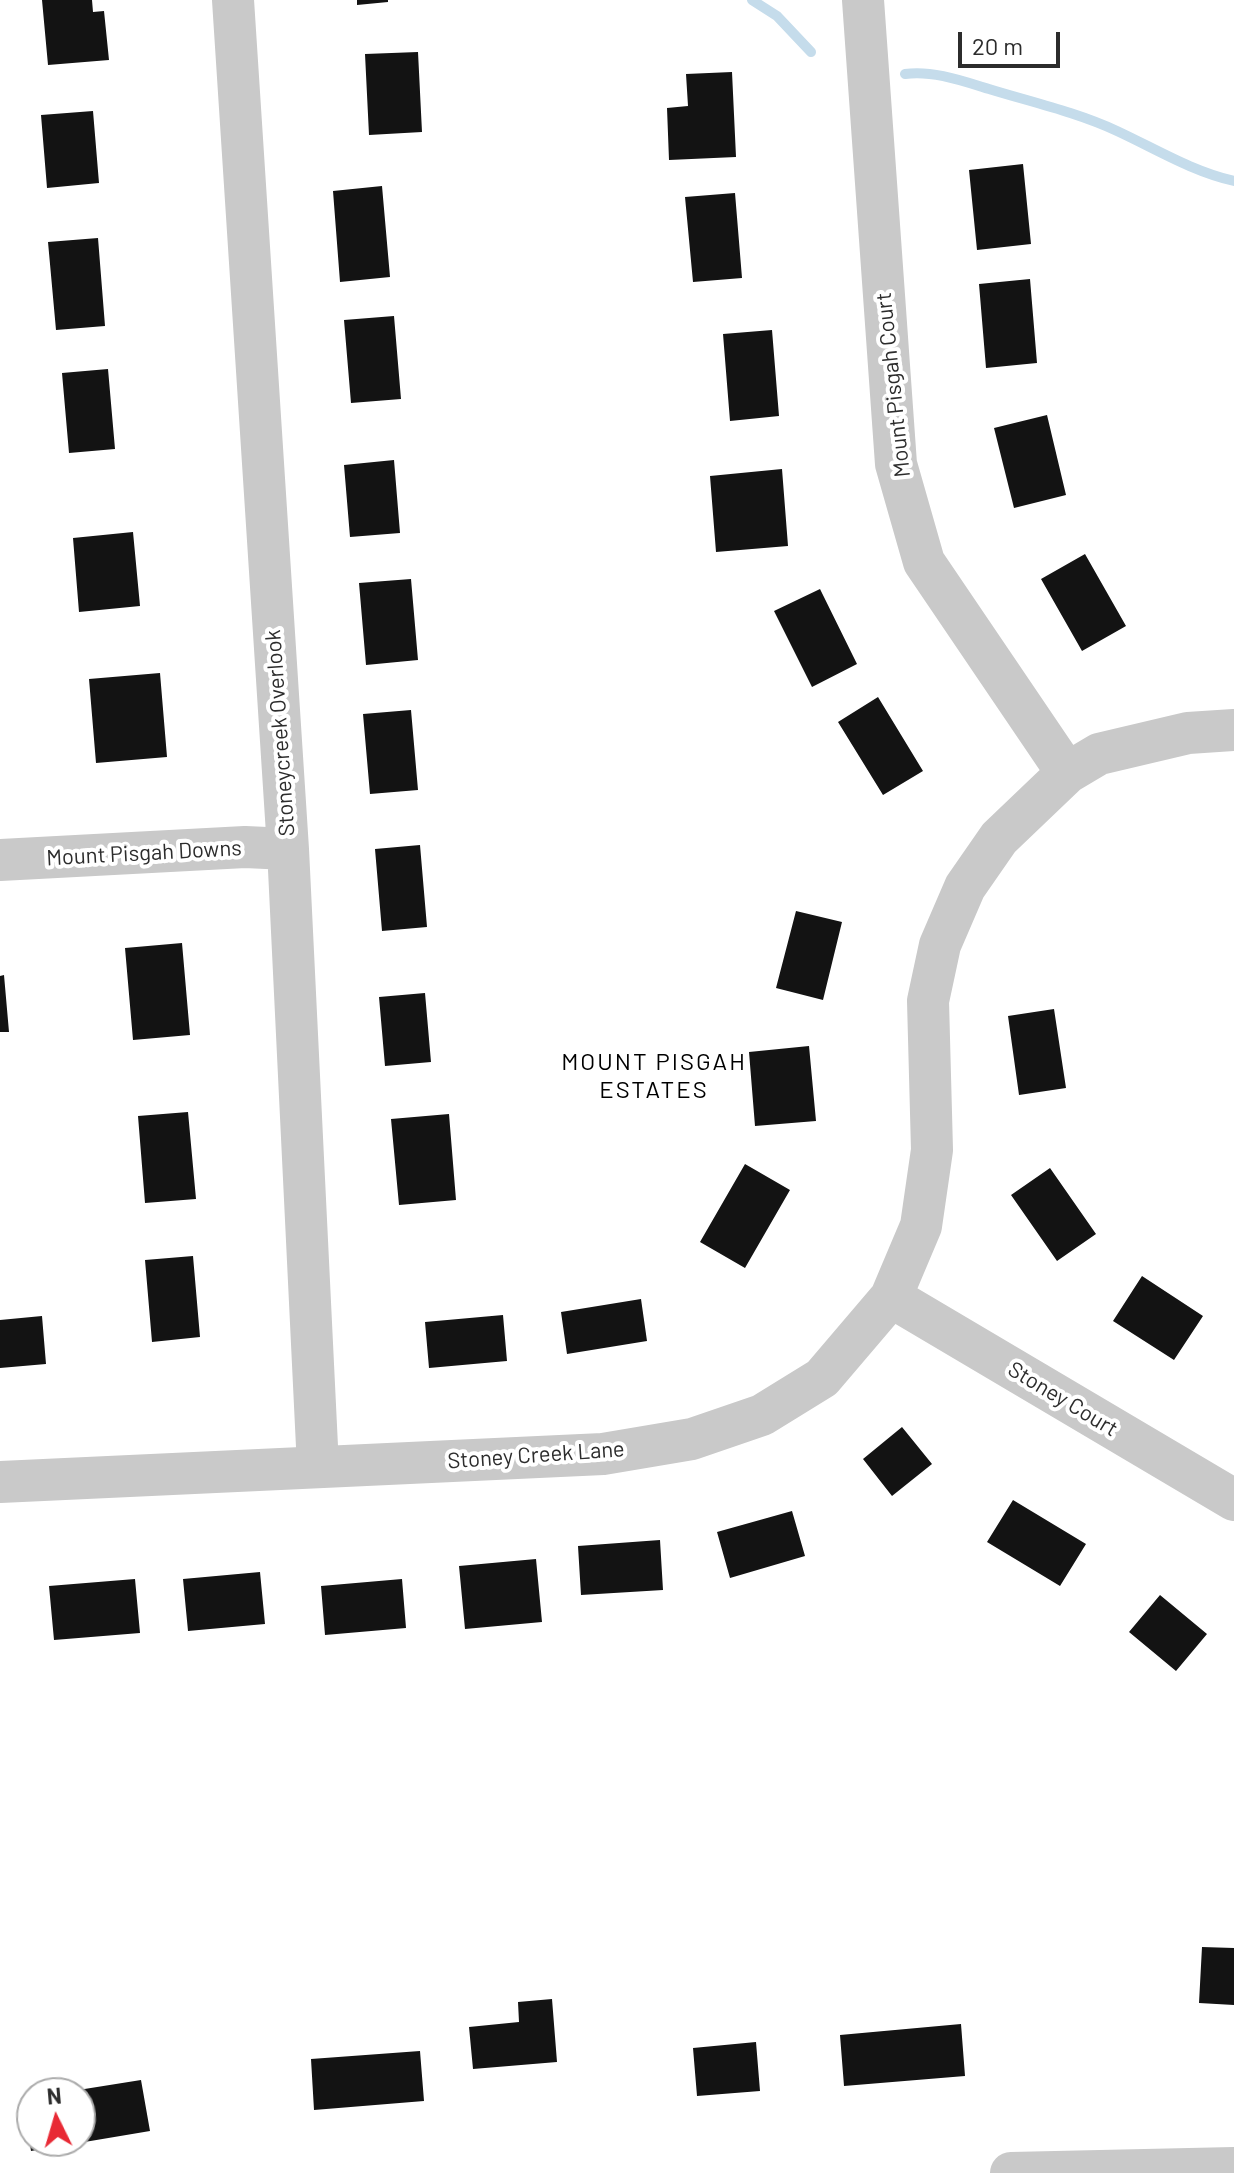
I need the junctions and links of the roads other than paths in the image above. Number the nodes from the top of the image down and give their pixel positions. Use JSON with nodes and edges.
{"nodes":[{"id":1,"x":233,"y":0,"type":"edge"},
{"id":2,"x":863,"y":0,"type":"edge"},
{"id":3,"x":1234,"y":730,"type":"edge"},
{"id":4,"x":1067,"y":773,"type":"junction"},
{"id":5,"x":288,"y":849,"type":"junction"},
{"id":6,"x":0,"y":860,"type":"edge"},
{"id":7,"x":891,"y":1297,"type":"junction"},
{"id":8,"x":318,"y":1467,"type":"junction"},
{"id":9,"x":0,"y":1482,"type":"edge"},
{"id":10,"x":1234,"y":1500,"type":"edge"},
{"id":11,"x":1234,"y":2168,"type":"edge"},
{"id":12,"x":1011,"y":2173,"type":"edge"}],
"edges":[{"from":1,"to":5,"type":"street","name":"Stoneycreek Overlook"},
{"from":2,"to":4,"type":"street","name":"Mount Pisgah Court"},
{"from":3,"to":4,"type":"street","name":"Stoney Creek Lane"},
{"from":4,"to":7,"type":"street","name":"Stoney Creek Lane"},
{"from":5,"to":6,"type":"street","name":"Mount Pisgah Downs"},
{"from":5,"to":8,"type":"street","name":"Stoneycreek Overlook"},
{"from":7,"to":8,"type":"street","name":"Stoney Creek Lane"},
{"from":7,"to":10,"type":"street","name":"Stoney Court"},
{"from":8,"to":9,"type":"street","name":"Stoney Creek Lane"},
{"from":11,"to":12,"type":"street"}]}
